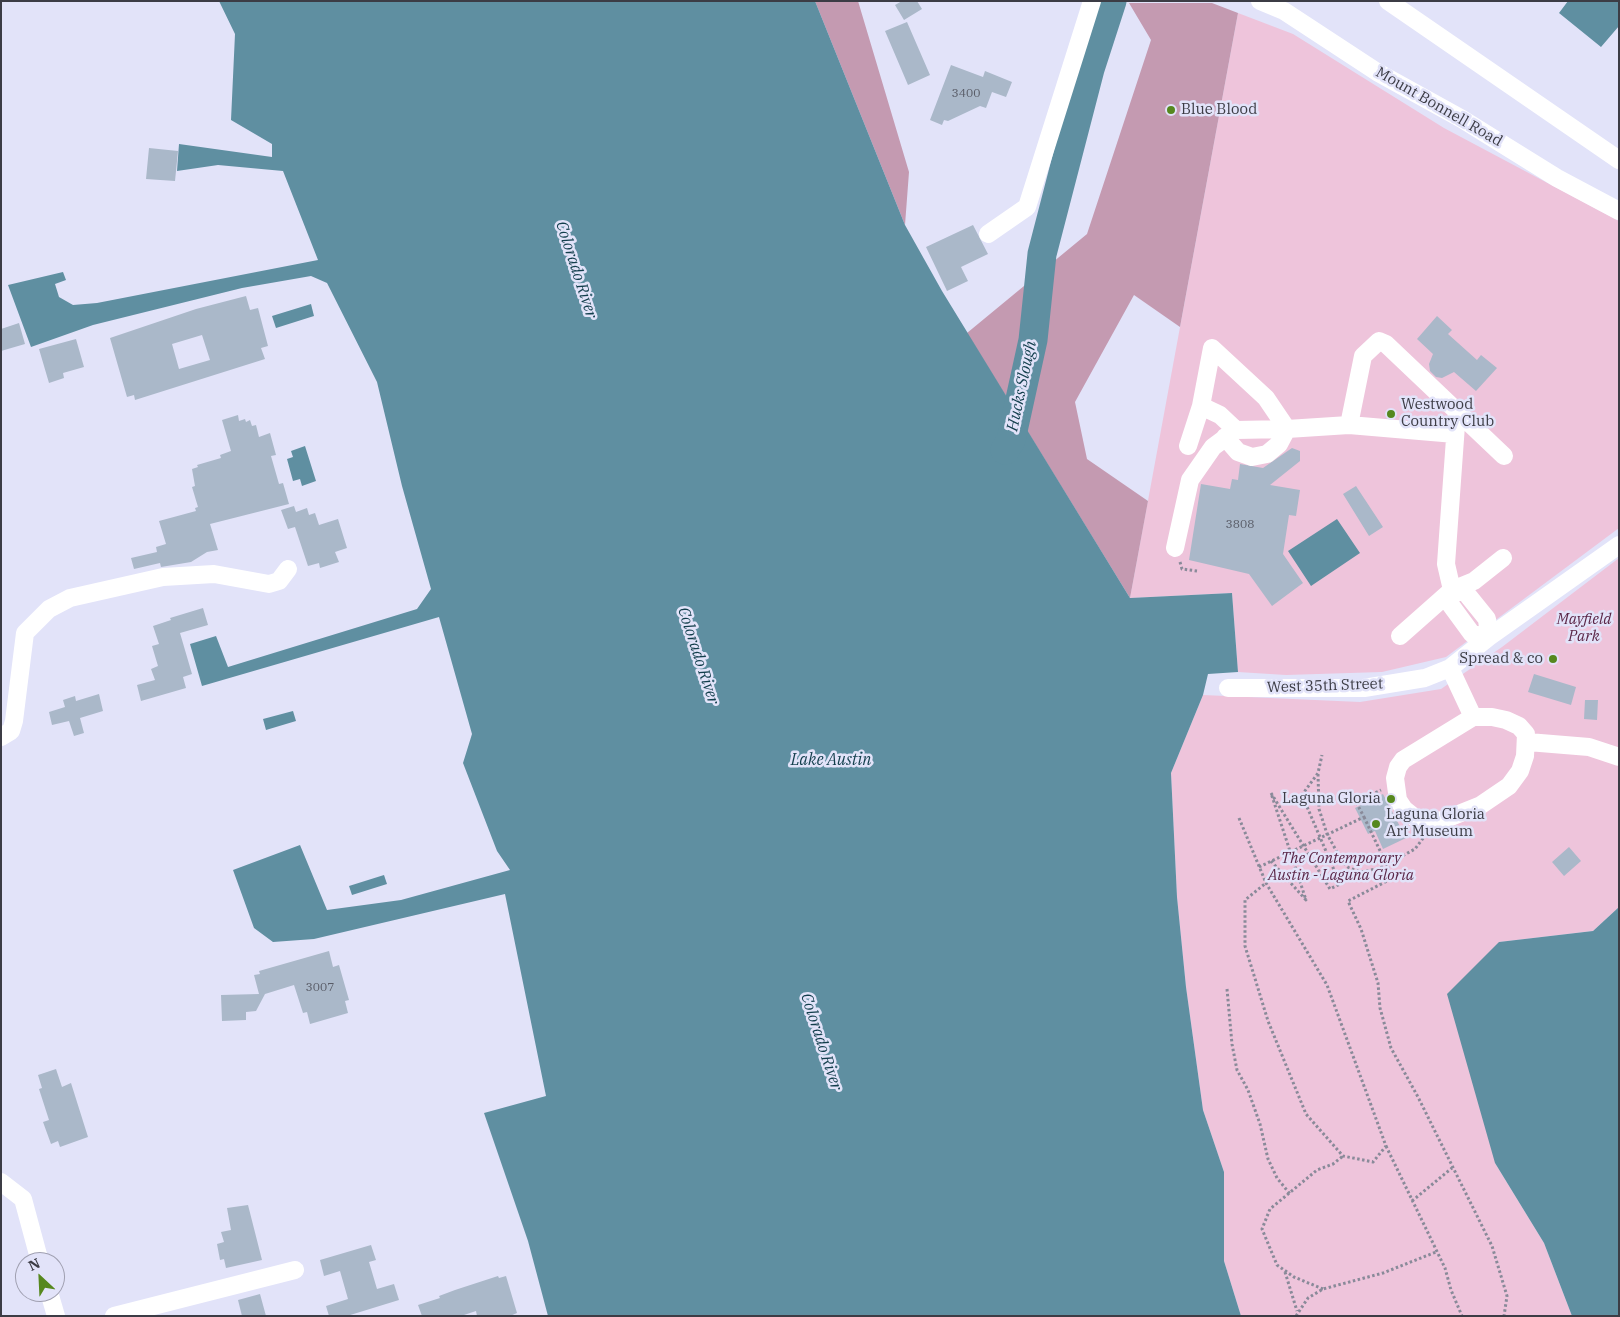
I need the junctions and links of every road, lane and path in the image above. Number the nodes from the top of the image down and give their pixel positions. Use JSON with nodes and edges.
{"nodes":[{"id":1,"x":1092,"y":1,"type":"edge"},
{"id":2,"x":1260,"y":1,"type":"edge"},
{"id":3,"x":1388,"y":1,"type":"edge"},
{"id":4,"x":1619,"y":160,"type":"edge"},
{"id":5,"x":1619,"y":211,"type":"edge"},
{"id":6,"x":988,"y":234,"type":"dead end"},
{"id":7,"x":1201,"y":406,"type":"junction"},
{"id":8,"x":1456,"y":411,"type":"junction"},
{"id":9,"x":1349,"y":425,"type":"junction"},
{"id":10,"x":1287,"y":429,"type":"junction"},
{"id":11,"x":1230,"y":433,"type":"junction"},
{"id":12,"x":1455,"y":434,"type":"junction"},
{"id":13,"x":1188,"y":446,"type":"dead end"},
{"id":14,"x":1504,"y":456,"type":"dead end"},
{"id":15,"x":1619,"y":545,"type":"edge"},
{"id":16,"x":1177,"y":554,"type":"joint"},
{"id":17,"x":1503,"y":558,"type":"dead end"},
{"id":18,"x":288,"y":569,"type":"dead end"},
{"id":19,"x":1197,"y":571,"type":"dead end"},
{"id":20,"x":1452,"y":590,"type":"junction"},
{"id":21,"x":1400,"y":636,"type":"dead end"},
{"id":22,"x":1489,"y":638,"type":"junction"},
{"id":23,"x":1450,"y":668,"type":"junction"},
{"id":24,"x":1228,"y":688,"type":"dead end"},
{"id":25,"x":1473,"y":717,"type":"junction"},
{"id":26,"x":1,"y":738,"type":"edge"},
{"id":27,"x":1528,"y":742,"type":"junction"},
{"id":28,"x":1322,"y":756,"type":"dead end"},
{"id":29,"x":1619,"y":757,"type":"edge"},
{"id":30,"x":1318,"y":773,"type":"junction"},
{"id":31,"x":1395,"y":784,"type":"junction"},
{"id":32,"x":1364,"y":817,"type":"junction"},
{"id":33,"x":1239,"y":818,"type":"dead end"},
{"id":34,"x":1430,"y":823,"type":"junction"},
{"id":35,"x":1327,"y":834,"type":"junction"},
{"id":36,"x":1320,"y":838,"type":"junction"},
{"id":37,"x":1304,"y":846,"type":"junction"},
{"id":38,"x":1290,"y":852,"type":"junction"},
{"id":39,"x":1271,"y":861,"type":"junction"},
{"id":40,"x":1387,"y":864,"type":"junction"},
{"id":41,"x":1259,"y":867,"type":"junction"},
{"id":42,"x":1266,"y":883,"type":"junction"},
{"id":43,"x":1227,"y":989,"type":"dead end"},
{"id":44,"x":1386,"y":1146,"type":"junction"},
{"id":45,"x":1343,"y":1156,"type":"junction"},
{"id":46,"x":1452,"y":1168,"type":"junction"},
{"id":47,"x":1,"y":1182,"type":"edge"},
{"id":48,"x":1290,"y":1194,"type":"junction"},
{"id":49,"x":1412,"y":1201,"type":"junction"},
{"id":50,"x":37,"y":1252,"type":"edge"},
{"id":51,"x":1436,"y":1252,"type":"junction"},
{"id":52,"x":295,"y":1270,"type":"dead end"},
{"id":53,"x":1285,"y":1270,"type":"junction"},
{"id":54,"x":1323,"y":1289,"type":"junction"},
{"id":55,"x":52,"y":1302,"type":"edge"},
{"id":56,"x":1296,"y":1314,"type":"edge"},
{"id":57,"x":56,"y":1316,"type":"edge"},
{"id":58,"x":114,"y":1316,"type":"edge"},
{"id":59,"x":1462,"y":1316,"type":"edge"},
{"id":60,"x":1504,"y":1316,"type":"edge"}],
"edges":[{"from":1,"to":6,"type":"street"},
{"from":2,"to":5,"type":"street","name":"Mount Bonnell Road"},
{"from":3,"to":4,"type":"street"},
{"from":7,"to":10,"type":"street"},
{"from":7,"to":11,"type":"street"},
{"from":7,"to":13,"type":"street"},
{"from":8,"to":9,"type":"street"},
{"from":8,"to":12,"type":"street"},
{"from":8,"to":14,"type":"street"},
{"from":9,"to":10,"type":"street"},
{"from":9,"to":12,"type":"street"},
{"from":10,"to":11,"type":"street"},
{"from":10,"to":11,"type":"street"},
{"from":11,"to":16,"type":"street"},
{"from":12,"to":20,"type":"street"},
{"from":15,"to":22,"type":"street","name":"West 35th Street"},
{"from":16,"to":19,"type":"path"},
{"from":17,"to":20,"type":"street"},
{"from":18,"to":26,"type":"street"},
{"from":20,"to":21,"type":"street"},
{"from":20,"to":22,"type":"street"},
{"from":22,"to":23,"type":"street","name":"West 35th Street"},
{"from":23,"to":24,"type":"street","name":"West 35th Street"},
{"from":23,"to":25,"type":"street"},
{"from":25,"to":27,"type":"street"},
{"from":25,"to":31,"type":"street"},
{"from":27,"to":29,"type":"street"},
{"from":27,"to":34,"type":"street"},
{"from":28,"to":30,"type":"path"},
{"from":30,"to":35,"type":"path"},
{"from":30,"to":36,"type":"path"},
{"from":31,"to":32,"type":"path"},
{"from":31,"to":34,"type":"street"},
{"from":32,"to":35,"type":"path"},
{"from":32,"to":40,"type":"path"},
{"from":33,"to":41,"type":"path"},
{"from":34,"to":40,"type":"path"},
{"from":35,"to":36,"type":"path"},
{"from":35,"to":40,"type":"path"},
{"from":36,"to":37,"type":"path"},
{"from":36,"to":37,"type":"path"},
{"from":37,"to":38,"type":"path"},
{"from":37,"to":38,"type":"path"},
{"from":38,"to":39,"type":"path"},
{"from":38,"to":39,"type":"path"},
{"from":39,"to":41,"type":"path"},
{"from":40,"to":46,"type":"path"},
{"from":41,"to":42,"type":"path"},
{"from":42,"to":44,"type":"path"},
{"from":42,"to":45,"type":"path"},
{"from":43,"to":48,"type":"path"},
{"from":44,"to":45,"type":"path"},
{"from":44,"to":49,"type":"path"},
{"from":45,"to":48,"type":"path"},
{"from":46,"to":49,"type":"path"},
{"from":46,"to":60,"type":"path"},
{"from":47,"to":50,"type":"street"},
{"from":48,"to":53,"type":"path"},
{"from":49,"to":51,"type":"path"},
{"from":51,"to":54,"type":"path"},
{"from":51,"to":59,"type":"path"},
{"from":52,"to":58,"type":"street"},
{"from":53,"to":54,"type":"path"},
{"from":53,"to":56,"type":"path"},
{"from":54,"to":56,"type":"path"},
{"from":55,"to":57,"type":"street"}]}
